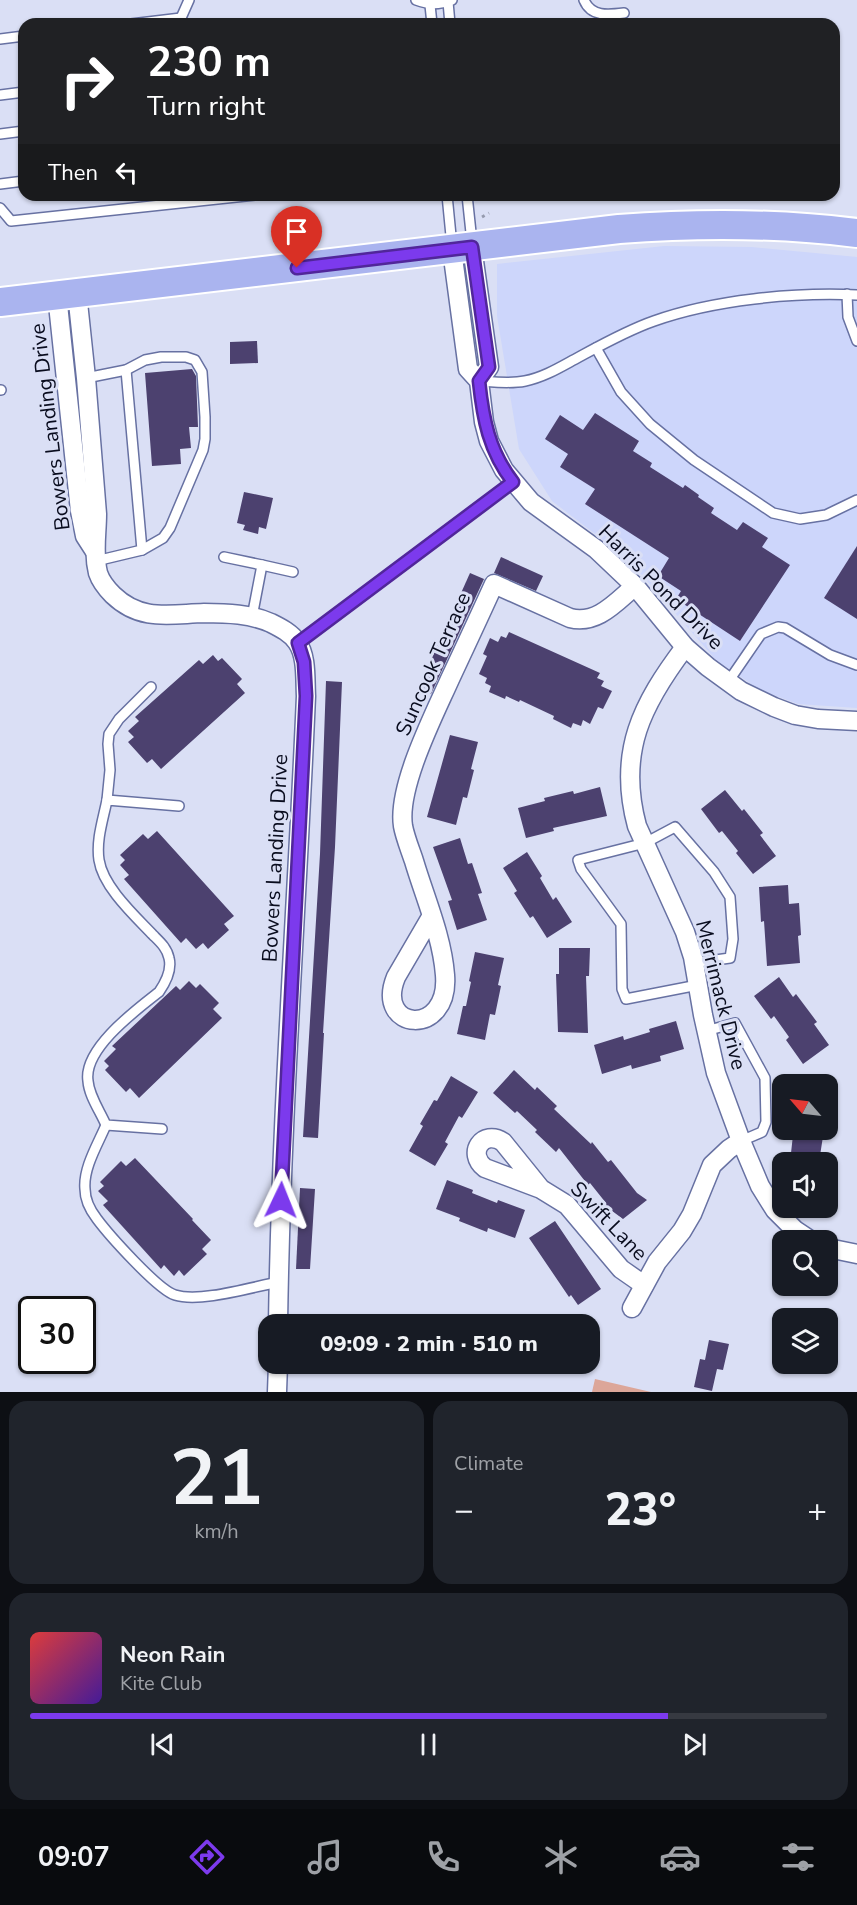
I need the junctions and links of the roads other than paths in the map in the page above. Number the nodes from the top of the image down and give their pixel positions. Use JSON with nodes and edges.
{"nodes":[{"id":1,"x":189,"y":0,"type":"edge"},
{"id":2,"x":416,"y":0,"type":"edge"},
{"id":3,"x":584,"y":0,"type":"edge"},
{"id":4,"x":450,"y":1,"type":"edge"},
{"id":5,"x":430,"y":5,"type":"junction"},
{"id":6,"x":624,"y":14,"type":"dead end"},
{"id":7,"x":183,"y":18,"type":"edge"},
{"id":8,"x":431,"y":18,"type":"edge"},
{"id":9,"x":450,"y":18,"type":"edge"},
{"id":10,"x":18,"y":37,"type":"edge"},
{"id":11,"x":0,"y":39,"type":"edge"},
{"id":12,"x":18,"y":93,"type":"edge"},
{"id":13,"x":0,"y":95,"type":"edge"},
{"id":14,"x":18,"y":132,"type":"edge"},
{"id":15,"x":0,"y":134,"type":"edge"},
{"id":16,"x":18,"y":182,"type":"edge"},
{"id":17,"x":0,"y":184,"type":"edge"},
{"id":18,"x":170,"y":201,"type":"edge"},
{"id":19,"x":449,"y":201,"type":"edge"},
{"id":20,"x":466,"y":201,"type":"edge"},
{"id":21,"x":0,"y":208,"type":"edge"},
{"id":22,"x":857,"y":233,"type":"edge"},
{"id":23,"x":462,"y":249,"type":"junction"},
{"id":24,"x":67,"y":294,"type":"junction"},
{"id":25,"x":852,"y":295,"type":"edge"},
{"id":26,"x":6,"y":297,"type":"edge"},
{"id":27,"x":857,"y":341,"type":"edge"},
{"id":28,"x":596,"y":348,"type":"junction"},
{"id":29,"x":126,"y":370,"type":"junction"},
{"id":30,"x":86,"y":378,"type":"junction"},
{"id":31,"x":479,"y":381,"type":"junction"},
{"id":32,"x":513,"y":482,"type":"junction"},
{"id":33,"x":857,"y":501,"type":"edge"},
{"id":34,"x":142,"y":550,"type":"junction"},
{"id":35,"x":95,"y":556,"type":"junction"},
{"id":36,"x":224,"y":557,"type":"dead end"},
{"id":37,"x":262,"y":566,"type":"junction"},
{"id":38,"x":293,"y":572,"type":"dead end"},
{"id":39,"x":635,"y":586,"type":"junction"},
{"id":40,"x":252,"y":617,"type":"junction"},
{"id":41,"x":298,"y":643,"type":"junction"},
{"id":42,"x":685,"y":647,"type":"junction"},
{"id":43,"x":857,"y":665,"type":"edge"},
{"id":44,"x":728,"y":682,"type":"junction"},
{"id":45,"x":151,"y":687,"type":"dead end"},
{"id":46,"x":857,"y":721,"type":"edge"},
{"id":47,"x":107,"y":800,"type":"junction"},
{"id":48,"x":179,"y":806,"type":"dead end"},
{"id":49,"x":645,"y":843,"type":"junction"},
{"id":50,"x":431,"y":917,"type":"junction"},
{"id":51,"x":694,"y":963,"type":"junction"},
{"id":52,"x":698,"y":985,"type":"junction"},
{"id":53,"x":706,"y":1030,"type":"junction"},
{"id":54,"x":106,"y":1125,"type":"junction"},
{"id":55,"x":162,"y":1129,"type":"dead end"},
{"id":56,"x":741,"y":1141,"type":"junction"},
{"id":57,"x":541,"y":1189,"type":"dead end"},
{"id":58,"x":795,"y":1230,"type":"edge"},
{"id":59,"x":838,"y":1250,"type":"edge"},
{"id":60,"x":857,"y":1254,"type":"edge"},
{"id":61,"x":279,"y":1282,"type":"junction"},
{"id":62,"x":644,"y":1285,"type":"junction"},
{"id":63,"x":632,"y":1308,"type":"dead end"},
{"id":64,"x":278,"y":1314,"type":"edge"},
{"id":65,"x":278,"y":1374,"type":"edge"},
{"id":66,"x":277,"y":1392,"type":"edge"}],
"edges":[{"from":1,"to":7,"type":"lane"},
{"from":2,"to":5,"type":"lane"},
{"from":3,"to":6,"type":"lane"},
{"from":4,"to":5,"type":"lane"},
{"from":4,"to":9,"type":"lane"},
{"from":5,"to":8,"type":"lane"},
{"from":10,"to":11,"type":"lane"},
{"from":12,"to":13,"type":"lane"},
{"from":14,"to":15,"type":"lane"},
{"from":16,"to":17,"type":"lane"},
{"from":18,"to":21,"type":"lane"},
{"from":19,"to":23,"type":"lane"},
{"from":20,"to":23,"type":"lane"},
{"from":22,"to":23,"type":"main road"},
{"from":23,"to":24,"type":"main road"},
{"from":23,"to":31,"type":"street","name":"Harris Pond Drive"},
{"from":24,"to":26,"type":"main road"},
{"from":24,"to":30,"type":"street","name":"Bowers Landing Drive"},
{"from":24,"to":35,"type":"street","name":"Bowers Landing Drive"},
{"from":25,"to":27,"type":"lane"},
{"from":25,"to":28,"type":"lane"},
{"from":28,"to":31,"type":"lane"},
{"from":28,"to":33,"type":"lane"},
{"from":29,"to":30,"type":"lane"},
{"from":29,"to":34,"type":"lane"},
{"from":29,"to":34,"type":"lane"},
{"from":30,"to":35,"type":"street","name":"Bowers Landing Drive"},
{"from":31,"to":32,"type":"street","name":"Harris Pond Drive"},
{"from":32,"to":39,"type":"street","name":"Harris Pond Drive"},
{"from":32,"to":41,"type":"lane"},
{"from":34,"to":35,"type":"lane"},
{"from":35,"to":40,"type":"street","name":"Bowers Landing Drive"},
{"from":36,"to":37,"type":"lane"},
{"from":37,"to":38,"type":"lane"},
{"from":37,"to":40,"type":"lane"},
{"from":39,"to":42,"type":"street","name":"Harris Pond Drive"},
{"from":39,"to":50,"type":"street","name":"Suncook Terrace"},
{"from":40,"to":41,"type":"street","name":"Bowers Landing Drive"},
{"from":41,"to":61,"type":"street","name":"Bowers Landing Drive"},
{"from":42,"to":44,"type":"street","name":"Harris Pond Drive"},
{"from":42,"to":49,"type":"street","name":"Merrimack Drive"},
{"from":43,"to":44,"type":"lane"},
{"from":44,"to":46,"type":"street","name":"Harris Pond Drive"},
{"from":45,"to":47,"type":"lane"},
{"from":47,"to":48,"type":"lane"},
{"from":47,"to":54,"type":"lane"},
{"from":49,"to":51,"type":"street","name":"Merrimack Drive"},
{"from":49,"to":51,"type":"lane"},
{"from":49,"to":52,"type":"lane"},
{"from":50,"to":50,"type":"street","name":"Suncook Terrace"},
{"from":51,"to":52,"type":"street","name":"Merrimack Drive"},
{"from":52,"to":53,"type":"street","name":"Merrimack Drive"},
{"from":53,"to":56,"type":"street","name":"Merrimack Drive"},
{"from":53,"to":56,"type":"lane"},
{"from":54,"to":55,"type":"lane"},
{"from":54,"to":61,"type":"lane"},
{"from":56,"to":58,"type":"street","name":"Merrimack Drive"},
{"from":56,"to":62,"type":"street"},
{"from":57,"to":62,"type":"street","name":"Swift Lane"},
{"from":59,"to":60,"type":"street"},
{"from":61,"to":64,"type":"street","name":"Bowers Landing Drive"},
{"from":62,"to":63,"type":"street"},
{"from":65,"to":66,"type":"street"}]}
